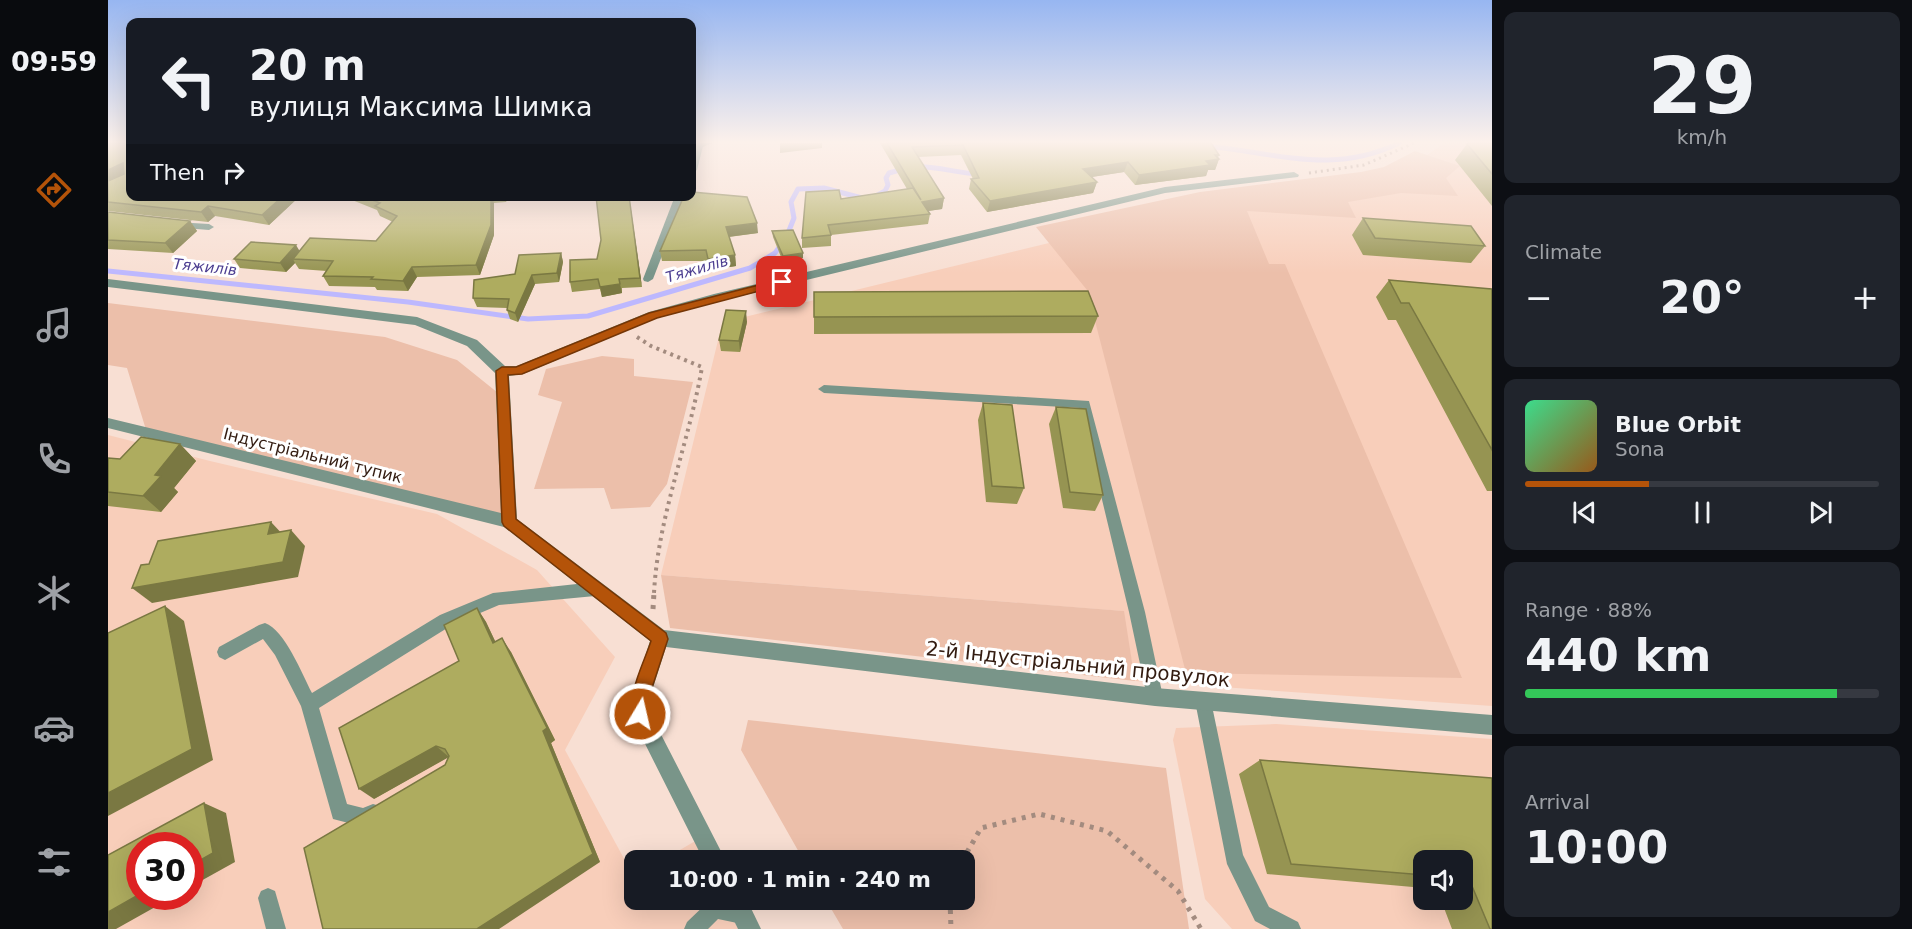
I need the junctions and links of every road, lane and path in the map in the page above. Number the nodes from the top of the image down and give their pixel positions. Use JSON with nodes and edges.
{"nodes":[{"id":1,"x":1197,"y":186,"type":"edge"},
{"id":2,"x":678,"y":201,"type":"edge"},
{"id":3,"x":165,"y":224,"type":"edge"},
{"id":4,"x":209,"y":227,"type":"dead end"},
{"id":5,"x":648,"y":279,"type":"dead end"},
{"id":6,"x":108,"y":283,"type":"edge"},
{"id":7,"x":653,"y":315,"type":"junction"},
{"id":8,"x":502,"y":371,"type":"junction"},
{"id":9,"x":824,"y":388,"type":"dead end"},
{"id":10,"x":108,"y":423,"type":"edge"},
{"id":11,"x":509,"y":522,"type":"junction"},
{"id":12,"x":595,"y":589,"type":"junction"},
{"id":13,"x":660,"y":639,"type":"junction"},
{"id":14,"x":225,"y":652,"type":"dead end"},
{"id":15,"x":1155,"y":697,"type":"junction"},
{"id":16,"x":1203,"y":701,"type":"junction"},
{"id":17,"x":309,"y":704,"type":"junction"},
{"id":18,"x":1492,"y":724,"type":"edge"},
{"id":19,"x":393,"y":801,"type":"edge"},
{"id":20,"x":709,"y":850,"type":"edge"},
{"id":21,"x":968,"y":850,"type":"edge"},
{"id":22,"x":268,"y":898,"type":"dead end"},
{"id":23,"x":950,"y":910,"type":"edge"},
{"id":24,"x":742,"y":914,"type":"edge"},
{"id":25,"x":276,"y":929,"type":"edge"},
{"id":26,"x":694,"y":929,"type":"edge"},
{"id":27,"x":951,"y":929,"type":"edge"},
{"id":28,"x":1201,"y":929,"type":"edge"},
{"id":29,"x":1290,"y":929,"type":"edge"}],
"edges":[{"from":1,"to":7,"type":"street"},
{"from":2,"to":5,"type":"lane"},
{"from":3,"to":4,"type":"lane"},
{"from":6,"to":8,"type":"street"},
{"from":7,"to":8,"type":"street"},
{"from":7,"to":13,"type":"path"},
{"from":8,"to":11,"type":"street"},
{"from":9,"to":15,"type":"lane"},
{"from":10,"to":11,"type":"street","name":"Індустріальний тупик"},
{"from":11,"to":12,"type":"street"},
{"from":12,"to":13,"type":"street"},
{"from":12,"to":17,"type":"lane"},
{"from":13,"to":15,"type":"street","name":"2-й Індустріальний провулок"},
{"from":13,"to":20,"type":"street"},
{"from":14,"to":17,"type":"lane"},
{"from":15,"to":16,"type":"street","name":"2-й Індустріальний провулок"},
{"from":16,"to":18,"type":"street","name":"2-й Індустріальний провулок"},
{"from":16,"to":29,"type":"lane"},
{"from":17,"to":19,"type":"lane"},
{"from":21,"to":28,"type":"path"},
{"from":22,"to":25,"type":"lane"},
{"from":23,"to":27,"type":"path"},
{"from":24,"to":26,"type":"lane"}]}
